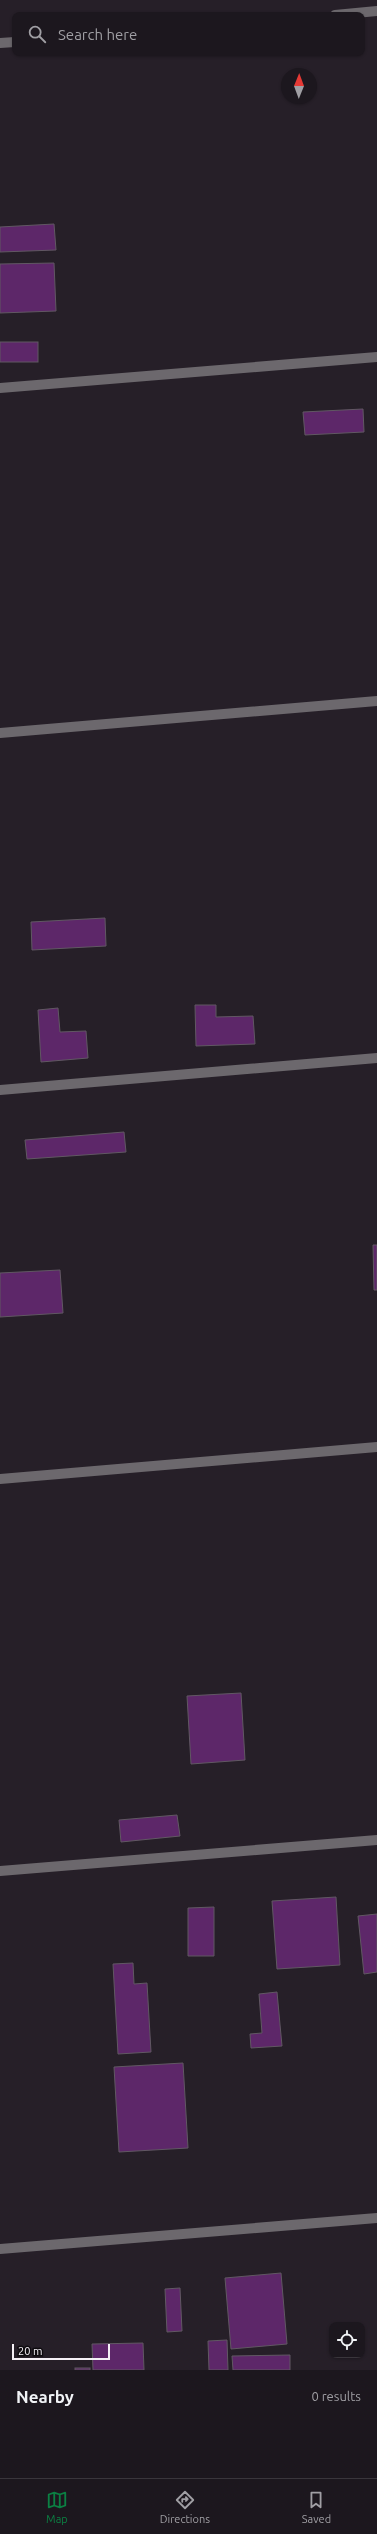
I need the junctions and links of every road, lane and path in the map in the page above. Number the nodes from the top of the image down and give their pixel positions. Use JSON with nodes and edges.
{"nodes":[{"id":1,"x":377,"y":12,"type":"edge"},
{"id":2,"x":365,"y":13,"type":"edge"},
{"id":3,"x":12,"y":42,"type":"edge"},
{"id":4,"x":0,"y":43,"type":"edge"},
{"id":5,"x":377,"y":357,"type":"edge"},
{"id":6,"x":0,"y":388,"type":"edge"},
{"id":7,"x":377,"y":701,"type":"edge"},
{"id":8,"x":0,"y":733,"type":"edge"},
{"id":9,"x":377,"y":1058,"type":"edge"},
{"id":10,"x":0,"y":1090,"type":"edge"},
{"id":11,"x":377,"y":1447,"type":"edge"},
{"id":12,"x":0,"y":1478,"type":"edge"},
{"id":13,"x":377,"y":1840,"type":"edge"},
{"id":14,"x":0,"y":1871,"type":"edge"},
{"id":15,"x":377,"y":2218,"type":"edge"},
{"id":16,"x":0,"y":2249,"type":"edge"}],
"edges":[{"from":1,"to":2,"type":"street"},
{"from":3,"to":4,"type":"street"},
{"from":5,"to":6,"type":"street"},
{"from":7,"to":8,"type":"street"},
{"from":9,"to":10,"type":"street"},
{"from":11,"to":12,"type":"street"},
{"from":13,"to":14,"type":"street"},
{"from":15,"to":16,"type":"street"}]}
